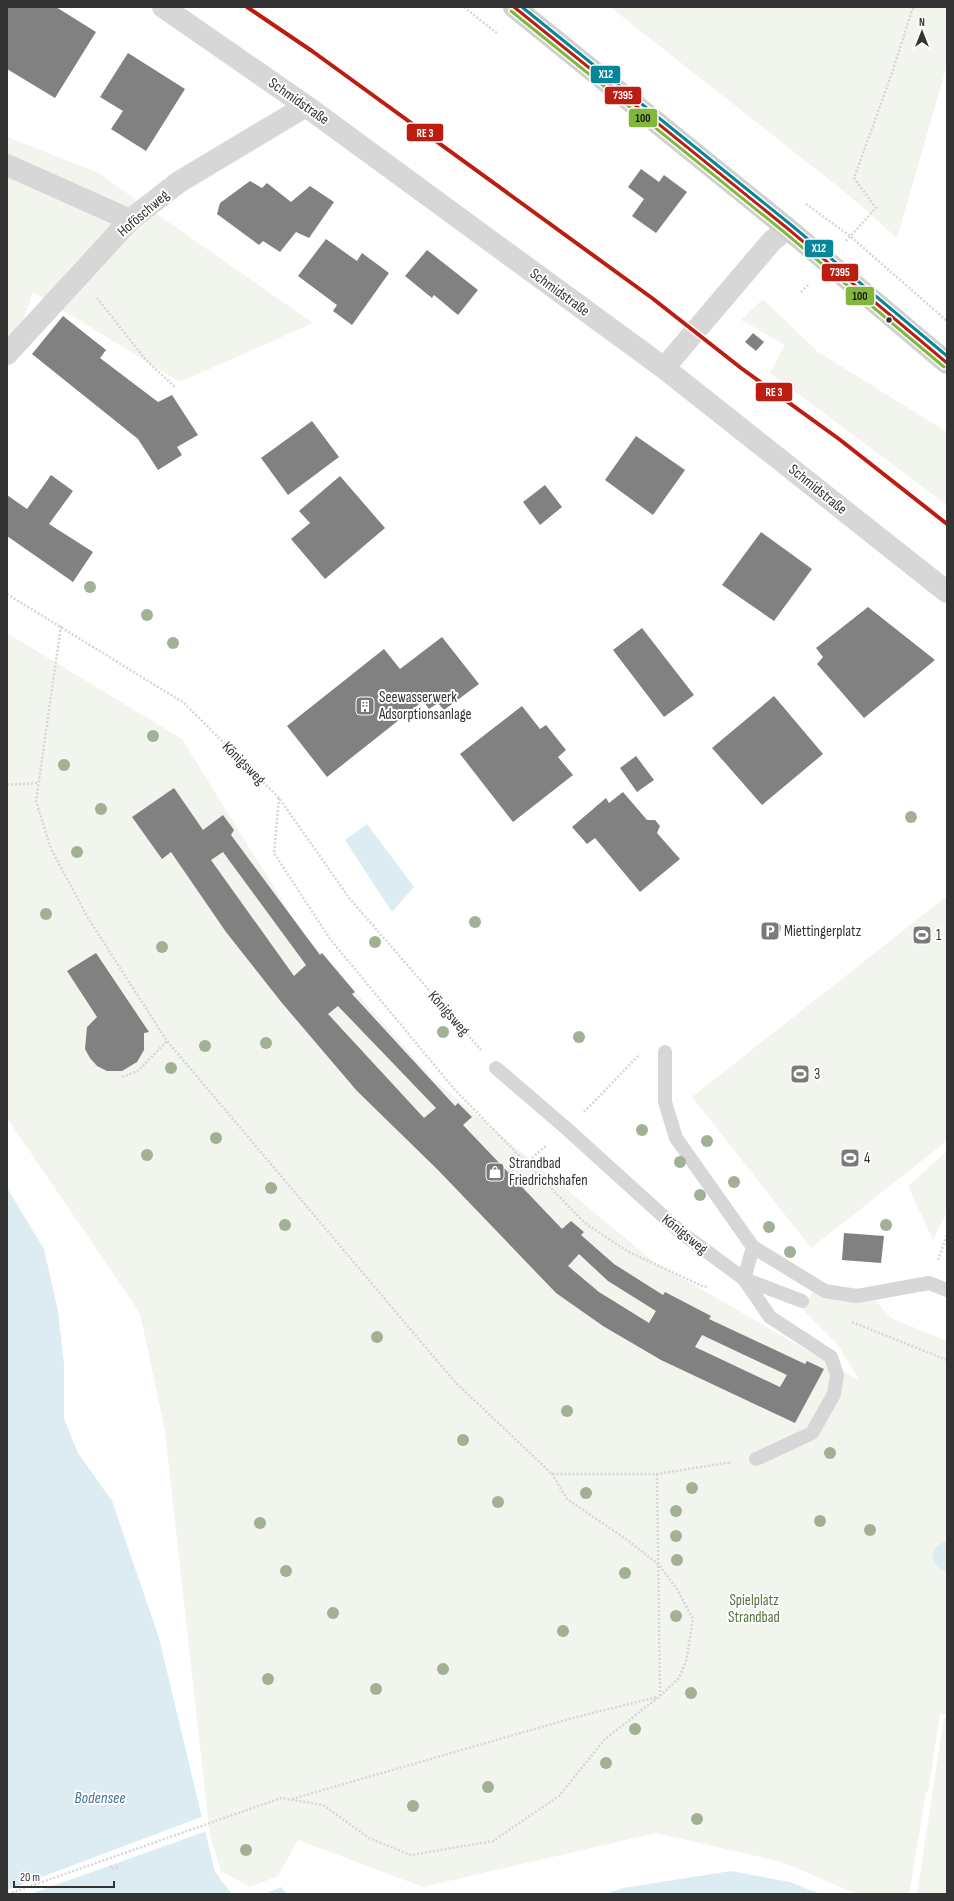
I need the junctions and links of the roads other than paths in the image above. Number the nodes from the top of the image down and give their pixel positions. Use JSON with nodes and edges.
{"nodes":[{"id":1,"x":163,"y":7,"type":"edge"},
{"id":2,"x":514,"y":7,"type":"edge"},
{"id":3,"x":306,"y":106,"type":"junction"},
{"id":4,"x":7,"y":165,"type":"edge"},
{"id":5,"x":130,"y":220,"type":"junction"},
{"id":6,"x":787,"y":228,"type":"junction"},
{"id":7,"x":7,"y":354,"type":"edge"},
{"id":8,"x":947,"y":363,"type":"edge"},
{"id":9,"x":664,"y":368,"type":"junction"},
{"id":10,"x":947,"y":592,"type":"edge"},
{"id":11,"x":665,"y":1052,"type":"dead end"},
{"id":12,"x":496,"y":1068,"type":"road end"},
{"id":13,"x":753,"y":1247,"type":"junction"},
{"id":14,"x":739,"y":1275,"type":"junction"},
{"id":15,"x":947,"y":1290,"type":"edge"},
{"id":16,"x":802,"y":1301,"type":"dead end"},
{"id":17,"x":756,"y":1459,"type":"road end"}],
"edges":[{"from":1,"to":3,"type":"street","name":"Schmidstraße"},
{"from":2,"to":6,"type":"main road"},
{"from":3,"to":5,"type":"street","name":"Hoföschweg"},
{"from":3,"to":9,"type":"street","name":"Schmidstraße"},
{"from":4,"to":5,"type":"street"},
{"from":5,"to":7,"type":"street","name":"Hoföschweg"},
{"from":6,"to":8,"type":"main road"},
{"from":6,"to":9,"type":"street"},
{"from":9,"to":10,"type":"street","name":"Schmidstraße"},
{"from":11,"to":13,"type":"lane"},
{"from":12,"to":14,"type":"lane","name":"Königsweg"},
{"from":13,"to":14,"type":"lane"},
{"from":13,"to":15,"type":"lane"},
{"from":14,"to":16,"type":"lane","name":"Königsweg"},
{"from":14,"to":17,"type":"lane"}]}
